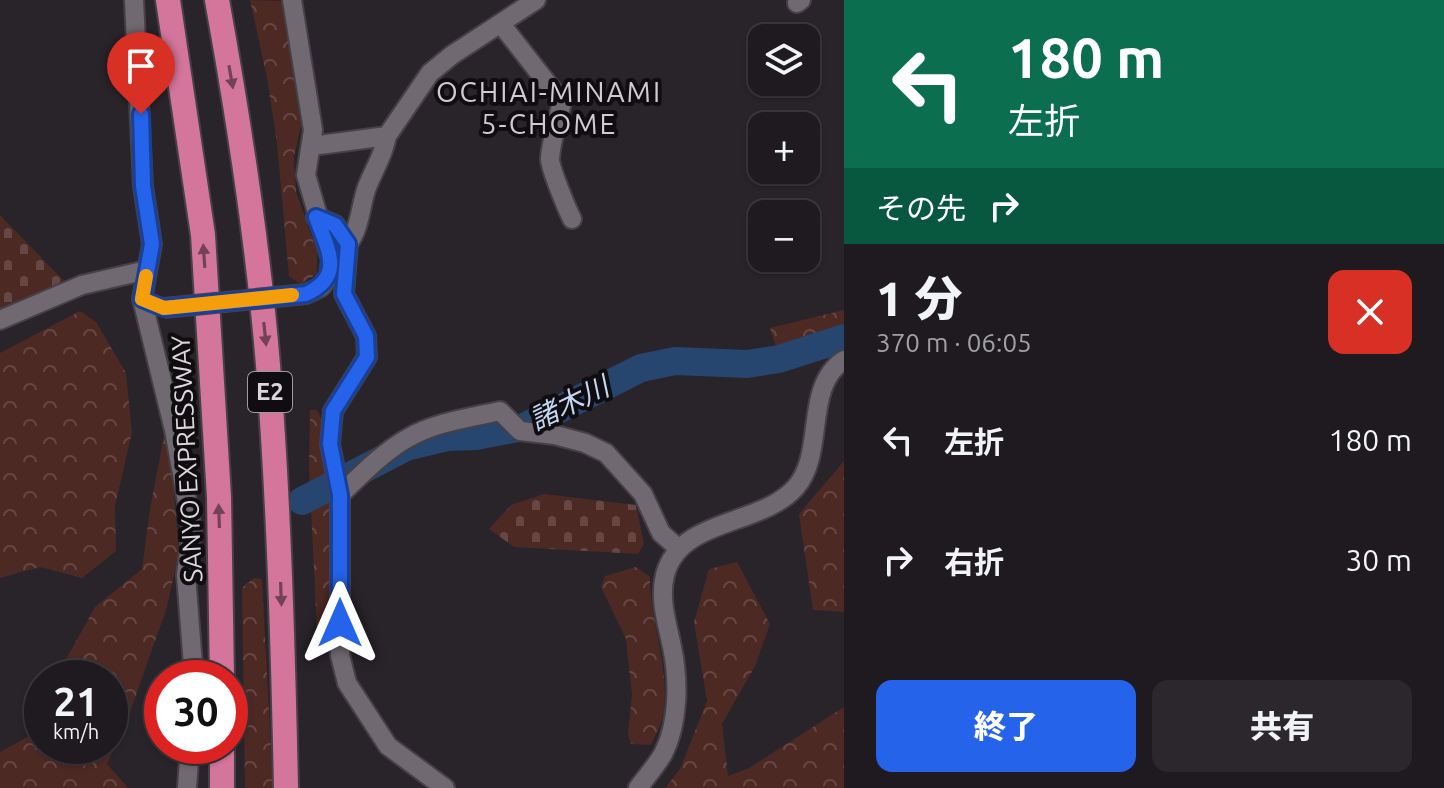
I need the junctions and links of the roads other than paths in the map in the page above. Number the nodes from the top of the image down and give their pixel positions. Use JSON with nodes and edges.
{"nodes":[{"id":1,"x":134,"y":0,"type":"edge"},
{"id":2,"x":168,"y":0,"type":"edge"},
{"id":3,"x":217,"y":0,"type":"edge"},
{"id":4,"x":292,"y":0,"type":"edge"},
{"id":5,"x":536,"y":0,"type":"edge"},
{"id":6,"x":501,"y":24,"type":"junction"},
{"id":7,"x":387,"y":136,"type":"junction"},
{"id":8,"x":312,"y":146,"type":"junction"},
{"id":9,"x":316,"y":217,"type":"junction"},
{"id":10,"x":572,"y":219,"type":"dead end"},
{"id":11,"x":348,"y":244,"type":"junction"},
{"id":12,"x":147,"y":270,"type":"junction"},
{"id":13,"x":142,"y":299,"type":"junction"},
{"id":14,"x":0,"y":320,"type":"edge"},
{"id":15,"x":844,"y":360,"type":"edge"},
{"id":16,"x":340,"y":495,"type":"junction"},
{"id":17,"x":678,"y":548,"type":"junction"},
{"id":18,"x":193,"y":660,"type":"edge"},
{"id":19,"x":222,"y":660,"type":"edge"},
{"id":20,"x":189,"y":764,"type":"edge"},
{"id":21,"x":222,"y":764,"type":"edge"},
{"id":22,"x":187,"y":788,"type":"edge"},
{"id":23,"x":222,"y":788,"type":"edge"},
{"id":24,"x":286,"y":788,"type":"edge"},
{"id":25,"x":445,"y":788,"type":"edge"},
{"id":26,"x":638,"y":788,"type":"edge"}],
"edges":[{"from":1,"to":12,"type":"street"},
{"from":19,"to":2,"type":"highway","name":"SANYO EXPRESSWAY","number":"E2","one_way":true},
{"from":3,"to":24,"type":"highway","number":"E2","one_way":true},
{"from":4,"to":8,"type":"street"},
{"from":5,"to":6,"type":"street"},
{"from":6,"to":7,"type":"street"},
{"from":6,"to":10,"type":"street"},
{"from":7,"to":8,"type":"street"},
{"from":7,"to":11,"type":"street"},
{"from":8,"to":9,"type":"street"},
{"from":9,"to":11,"type":"street"},
{"from":9,"to":13,"type":"street","bridge":true},
{"from":11,"to":16,"type":"street"},
{"from":12,"to":13,"type":"street"},
{"from":12,"to":14,"type":"street"},
{"from":13,"to":18,"type":"street"},
{"from":15,"to":17,"type":"street"},
{"from":16,"to":17,"type":"street"},
{"from":16,"to":25,"type":"street"},
{"from":17,"to":26,"type":"street"},
{"from":20,"to":22,"type":"street"},
{"from":21,"to":23,"type":"highway"}]}
